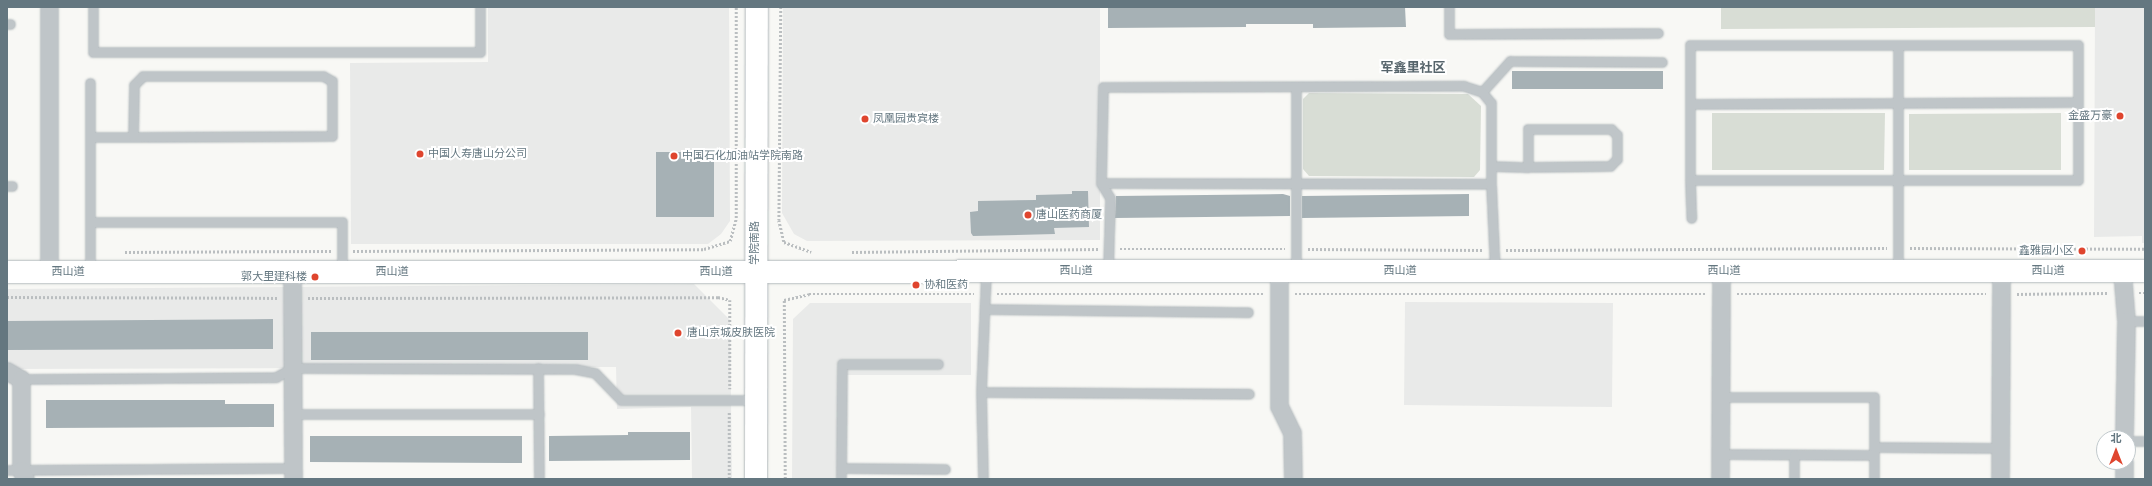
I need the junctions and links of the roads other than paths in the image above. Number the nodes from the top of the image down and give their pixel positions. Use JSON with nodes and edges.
{"nodes":[{"id":1,"x":49,"y":7,"type":"edge"},
{"id":2,"x":93,"y":7,"type":"edge"},
{"id":3,"x":480,"y":7,"type":"edge"},
{"id":4,"x":757,"y":7,"type":"edge"},
{"id":5,"x":1449,"y":7,"type":"edge"},
{"id":6,"x":1658,"y":33,"type":"dead end"},
{"id":7,"x":1898,"y":45,"type":"junction"},
{"id":8,"x":1662,"y":62,"type":"dead end"},
{"id":9,"x":90,"y":83,"type":"dead end"},
{"id":10,"x":1296,"y":87,"type":"junction"},
{"id":11,"x":1482,"y":92,"type":"junction"},
{"id":12,"x":2078,"y":102,"type":"junction"},
{"id":13,"x":1898,"y":103,"type":"junction"},
{"id":14,"x":1690,"y":104,"type":"junction"},
{"id":15,"x":90,"y":137,"type":"junction"},
{"id":16,"x":133,"y":137,"type":"junction"},
{"id":17,"x":1491,"y":166,"type":"junction"},
{"id":18,"x":1528,"y":167,"type":"junction"},
{"id":19,"x":1690,"y":180,"type":"junction"},
{"id":20,"x":1898,"y":180,"type":"junction"},
{"id":21,"x":1101,"y":183,"type":"junction"},
{"id":22,"x":1296,"y":184,"type":"junction"},
{"id":23,"x":1491,"y":184,"type":"junction"},
{"id":24,"x":1691,"y":218,"type":"dead end"},
{"id":25,"x":90,"y":222,"type":"junction"},
{"id":26,"x":342,"y":262,"type":"junction"},
{"id":27,"x":1108,"y":271,"type":"junction"},
{"id":28,"x":1287,"y":271,"type":"junction"},
{"id":29,"x":1495,"y":271,"type":"junction"},
{"id":30,"x":1721,"y":271,"type":"junction"},
{"id":31,"x":1898,"y":271,"type":"junction"},
{"id":32,"x":2001,"y":271,"type":"junction"},
{"id":33,"x":2122,"y":271,"type":"junction"},
{"id":34,"x":2145,"y":271,"type":"edge"},
{"id":35,"x":7,"y":272,"type":"edge"},
{"id":36,"x":49,"y":272,"type":"junction"},
{"id":37,"x":90,"y":272,"type":"junction"},
{"id":38,"x":292,"y":272,"type":"junction"},
{"id":39,"x":755,"y":272,"type":"junction"},
{"id":40,"x":986,"y":272,"type":"junction"},
{"id":41,"x":985,"y":309,"type":"junction"},
{"id":42,"x":1248,"y":312,"type":"dead end"},
{"id":43,"x":2126,"y":321,"type":"junction"},
{"id":44,"x":2145,"y":321,"type":"edge"},
{"id":45,"x":938,"y":364,"type":"dead end"},
{"id":46,"x":292,"y":368,"type":"junction"},
{"id":47,"x":538,"y":368,"type":"junction"},
{"id":48,"x":14,"y":375,"type":"edge"},
{"id":49,"x":981,"y":392,"type":"junction"},
{"id":50,"x":1249,"y":394,"type":"dead end"},
{"id":51,"x":1721,"y":397,"type":"junction"},
{"id":52,"x":755,"y":400,"type":"junction"},
{"id":53,"x":293,"y":414,"type":"junction"},
{"id":54,"x":539,"y":414,"type":"junction"},
{"id":55,"x":2124,"y":430,"type":"edge"},
{"id":56,"x":2001,"y":448,"type":"junction"},
{"id":57,"x":1874,"y":451,"type":"junction"},
{"id":58,"x":1720,"y":454,"type":"junction"},
{"id":59,"x":1794,"y":455,"type":"junction"},
{"id":60,"x":841,"y":468,"type":"junction"},
{"id":61,"x":945,"y":469,"type":"dead end"},
{"id":62,"x":18,"y":473,"type":"edge"},
{"id":63,"x":293,"y":474,"type":"edge"},
{"id":64,"x":540,"y":479,"type":"edge"},
{"id":65,"x":756,"y":479,"type":"edge"},
{"id":66,"x":841,"y":479,"type":"edge"},
{"id":67,"x":983,"y":479,"type":"edge"},
{"id":68,"x":1294,"y":479,"type":"edge"},
{"id":69,"x":1720,"y":479,"type":"edge"},
{"id":70,"x":1794,"y":479,"type":"edge"},
{"id":71,"x":1874,"y":479,"type":"edge"},
{"id":72,"x":2000,"y":479,"type":"edge"}],
"edges":[{"from":1,"to":36,"type":"street"},
{"from":2,"to":3,"type":"lane"},
{"from":4,"to":39,"type":"street","name":"学院南路"},
{"from":5,"to":6,"type":"lane"},
{"from":7,"to":12,"type":"lane"},
{"from":7,"to":13,"type":"lane"},
{"from":7,"to":14,"type":"lane"},
{"from":8,"to":11,"type":"lane"},
{"from":9,"to":15,"type":"lane"},
{"from":10,"to":11,"type":"lane"},
{"from":10,"to":21,"type":"lane"},
{"from":10,"to":22,"type":"lane"},
{"from":11,"to":17,"type":"lane"},
{"from":12,"to":13,"type":"lane"},
{"from":12,"to":20,"type":"lane"},
{"from":13,"to":14,"type":"lane"},
{"from":13,"to":20,"type":"lane"},
{"from":14,"to":19,"type":"lane"},
{"from":15,"to":16,"type":"lane"},
{"from":15,"to":25,"type":"lane"},
{"from":16,"to":16,"type":"lane"},
{"from":17,"to":18,"type":"lane"},
{"from":17,"to":23,"type":"lane"},
{"from":18,"to":18,"type":"lane"},
{"from":19,"to":20,"type":"lane"},
{"from":19,"to":24,"type":"lane"},
{"from":20,"to":31,"type":"lane"},
{"from":21,"to":22,"type":"lane"},
{"from":21,"to":27,"type":"lane"},
{"from":22,"to":23,"type":"lane"},
{"from":22,"to":28,"type":"lane"},
{"from":23,"to":29,"type":"lane"},
{"from":25,"to":26,"type":"lane"},
{"from":25,"to":37,"type":"lane"},
{"from":26,"to":38,"type":"street","name":"西山道"},
{"from":26,"to":39,"type":"street","name":"西山道"},
{"from":27,"to":28,"type":"street","name":"西山道"},
{"from":27,"to":40,"type":"street","name":"西山道"},
{"from":28,"to":29,"type":"street","name":"西山道"},
{"from":28,"to":68,"type":"street"},
{"from":29,"to":30,"type":"street","name":"西山道"},
{"from":30,"to":31,"type":"street","name":"西山道"},
{"from":30,"to":51,"type":"street"},
{"from":31,"to":32,"type":"street","name":"西山道"},
{"from":32,"to":33,"type":"street","name":"西山道"},
{"from":32,"to":56,"type":"street"},
{"from":33,"to":34,"type":"street","name":"西山道"},
{"from":33,"to":43,"type":"street"},
{"from":35,"to":36,"type":"street","name":"西山道"},
{"from":36,"to":37,"type":"street","name":"西山道"},
{"from":37,"to":38,"type":"street","name":"西山道"},
{"from":38,"to":46,"type":"street"},
{"from":39,"to":40,"type":"street","name":"西山道"},
{"from":39,"to":52,"type":"street","name":"学院南路"},
{"from":40,"to":41,"type":"lane"},
{"from":41,"to":42,"type":"lane"},
{"from":41,"to":49,"type":"lane"},
{"from":43,"to":44,"type":"lane"},
{"from":43,"to":55,"type":"street"},
{"from":45,"to":60,"type":"lane"},
{"from":46,"to":47,"type":"lane"},
{"from":46,"to":48,"type":"lane"},
{"from":46,"to":53,"type":"street"},
{"from":47,"to":52,"type":"lane"},
{"from":47,"to":54,"type":"lane"},
{"from":48,"to":62,"type":"street"},
{"from":49,"to":50,"type":"lane"},
{"from":49,"to":67,"type":"lane"},
{"from":51,"to":57,"type":"lane"},
{"from":51,"to":58,"type":"street"},
{"from":52,"to":65,"type":"street","name":"学院南路"},
{"from":53,"to":54,"type":"lane"},
{"from":53,"to":63,"type":"street"},
{"from":54,"to":64,"type":"lane"},
{"from":56,"to":57,"type":"lane"},
{"from":56,"to":72,"type":"street"},
{"from":57,"to":59,"type":"lane"},
{"from":57,"to":71,"type":"lane"},
{"from":58,"to":59,"type":"lane"},
{"from":58,"to":69,"type":"street"},
{"from":59,"to":70,"type":"lane"},
{"from":60,"to":61,"type":"lane"},
{"from":60,"to":66,"type":"lane"},
{"from":62,"to":63,"type":"lane"}]}
